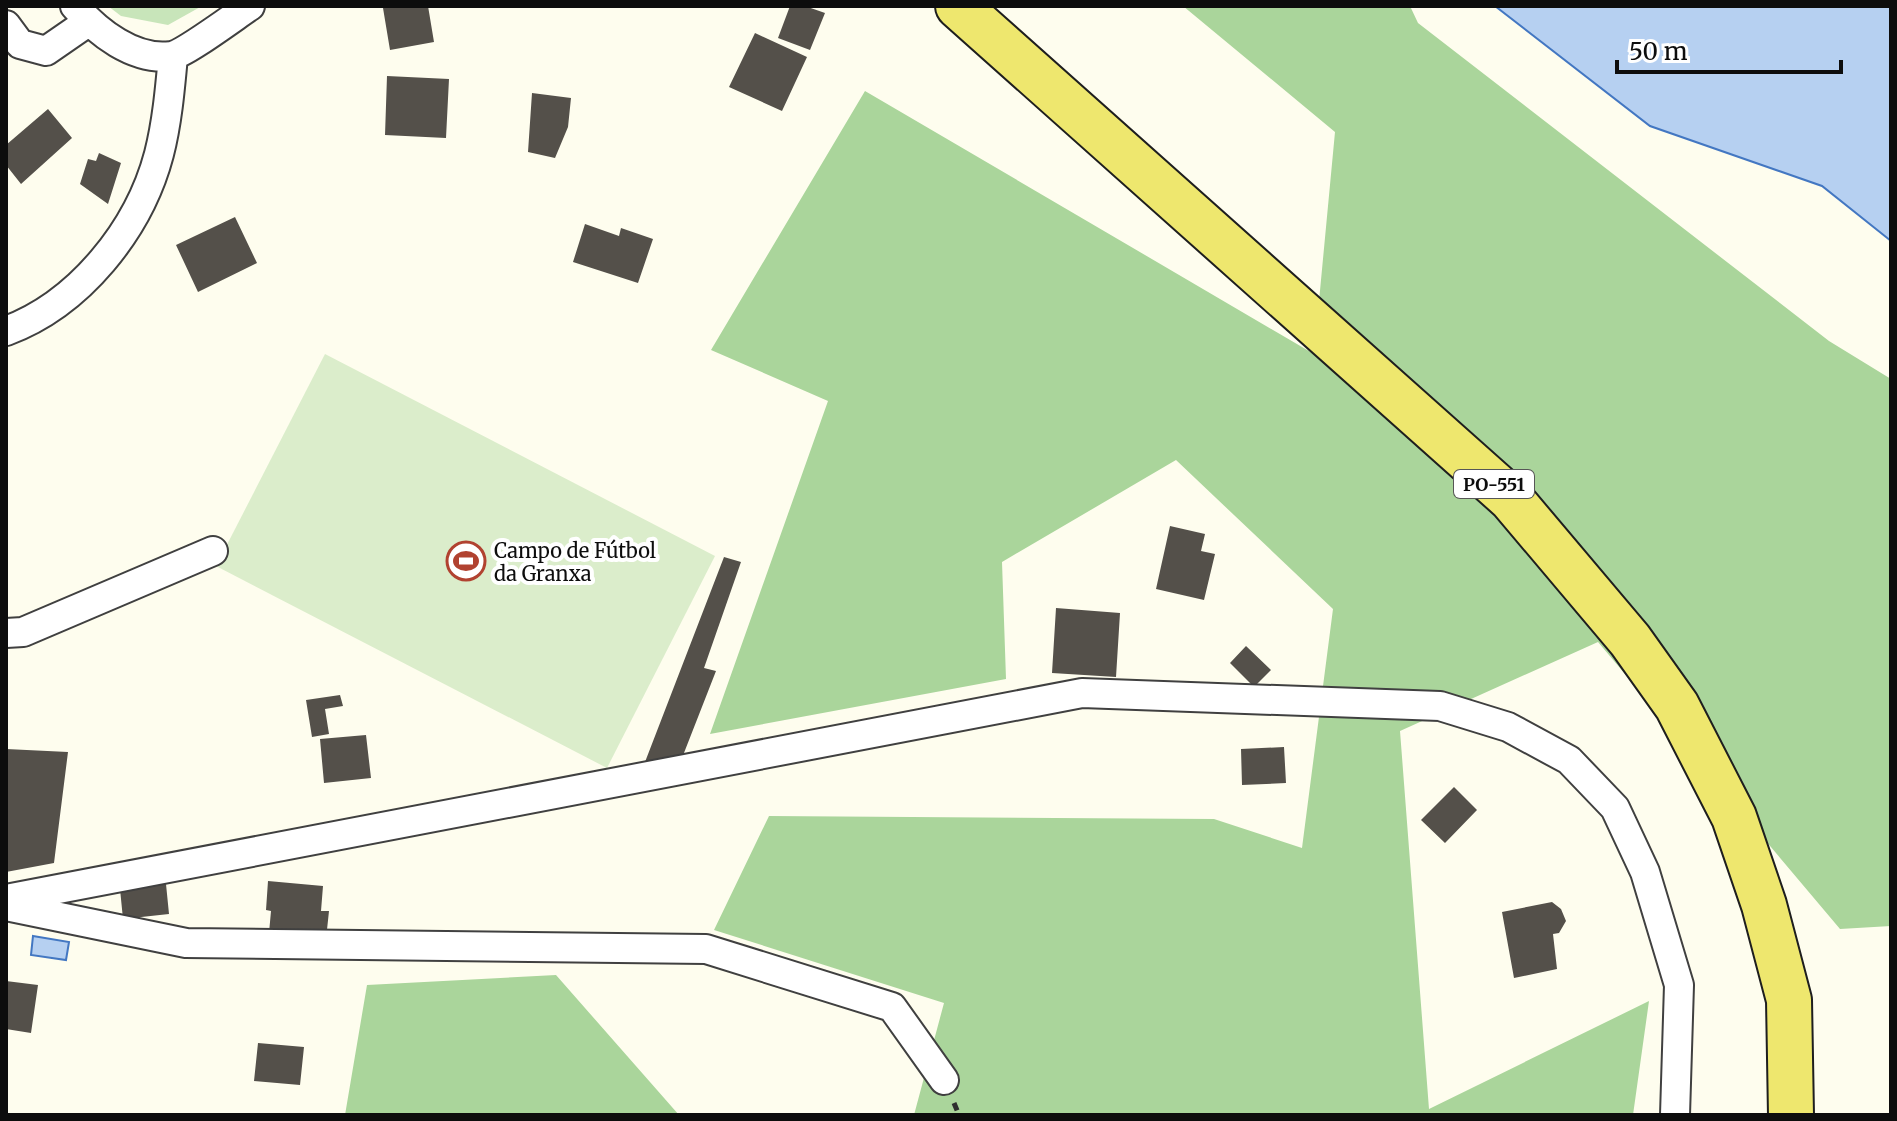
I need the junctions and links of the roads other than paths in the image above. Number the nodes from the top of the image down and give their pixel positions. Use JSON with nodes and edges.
{"nodes":[{"id":1,"x":250,"y":6,"type":"edge"},
{"id":2,"x":958,"y":6,"type":"edge"},
{"id":3,"x":82,"y":14,"type":"edge"},
{"id":4,"x":6,"y":25,"type":"edge"},
{"id":5,"x":173,"y":56,"type":"junction"},
{"id":6,"x":6,"y":331,"type":"edge"},
{"id":7,"x":213,"y":551,"type":"dead end"},
{"id":8,"x":6,"y":633,"type":"edge"},
{"id":9,"x":6,"y":899,"type":"edge"},
{"id":10,"x":6,"y":906,"type":"edge"},
{"id":11,"x":944,"y":1080,"type":"dead end"},
{"id":12,"x":1675,"y":1115,"type":"edge"},
{"id":13,"x":1791,"y":1115,"type":"edge"}],
"edges":[{"from":1,"to":5,"type":"street"},
{"from":2,"to":13,"type":"main road","number":"PO-551"},
{"from":3,"to":4,"type":"street"},
{"from":3,"to":5,"type":"street"},
{"from":5,"to":6,"type":"street"},
{"from":7,"to":8,"type":"street"},
{"from":9,"to":12,"type":"street"},
{"from":10,"to":11,"type":"street"}]}
